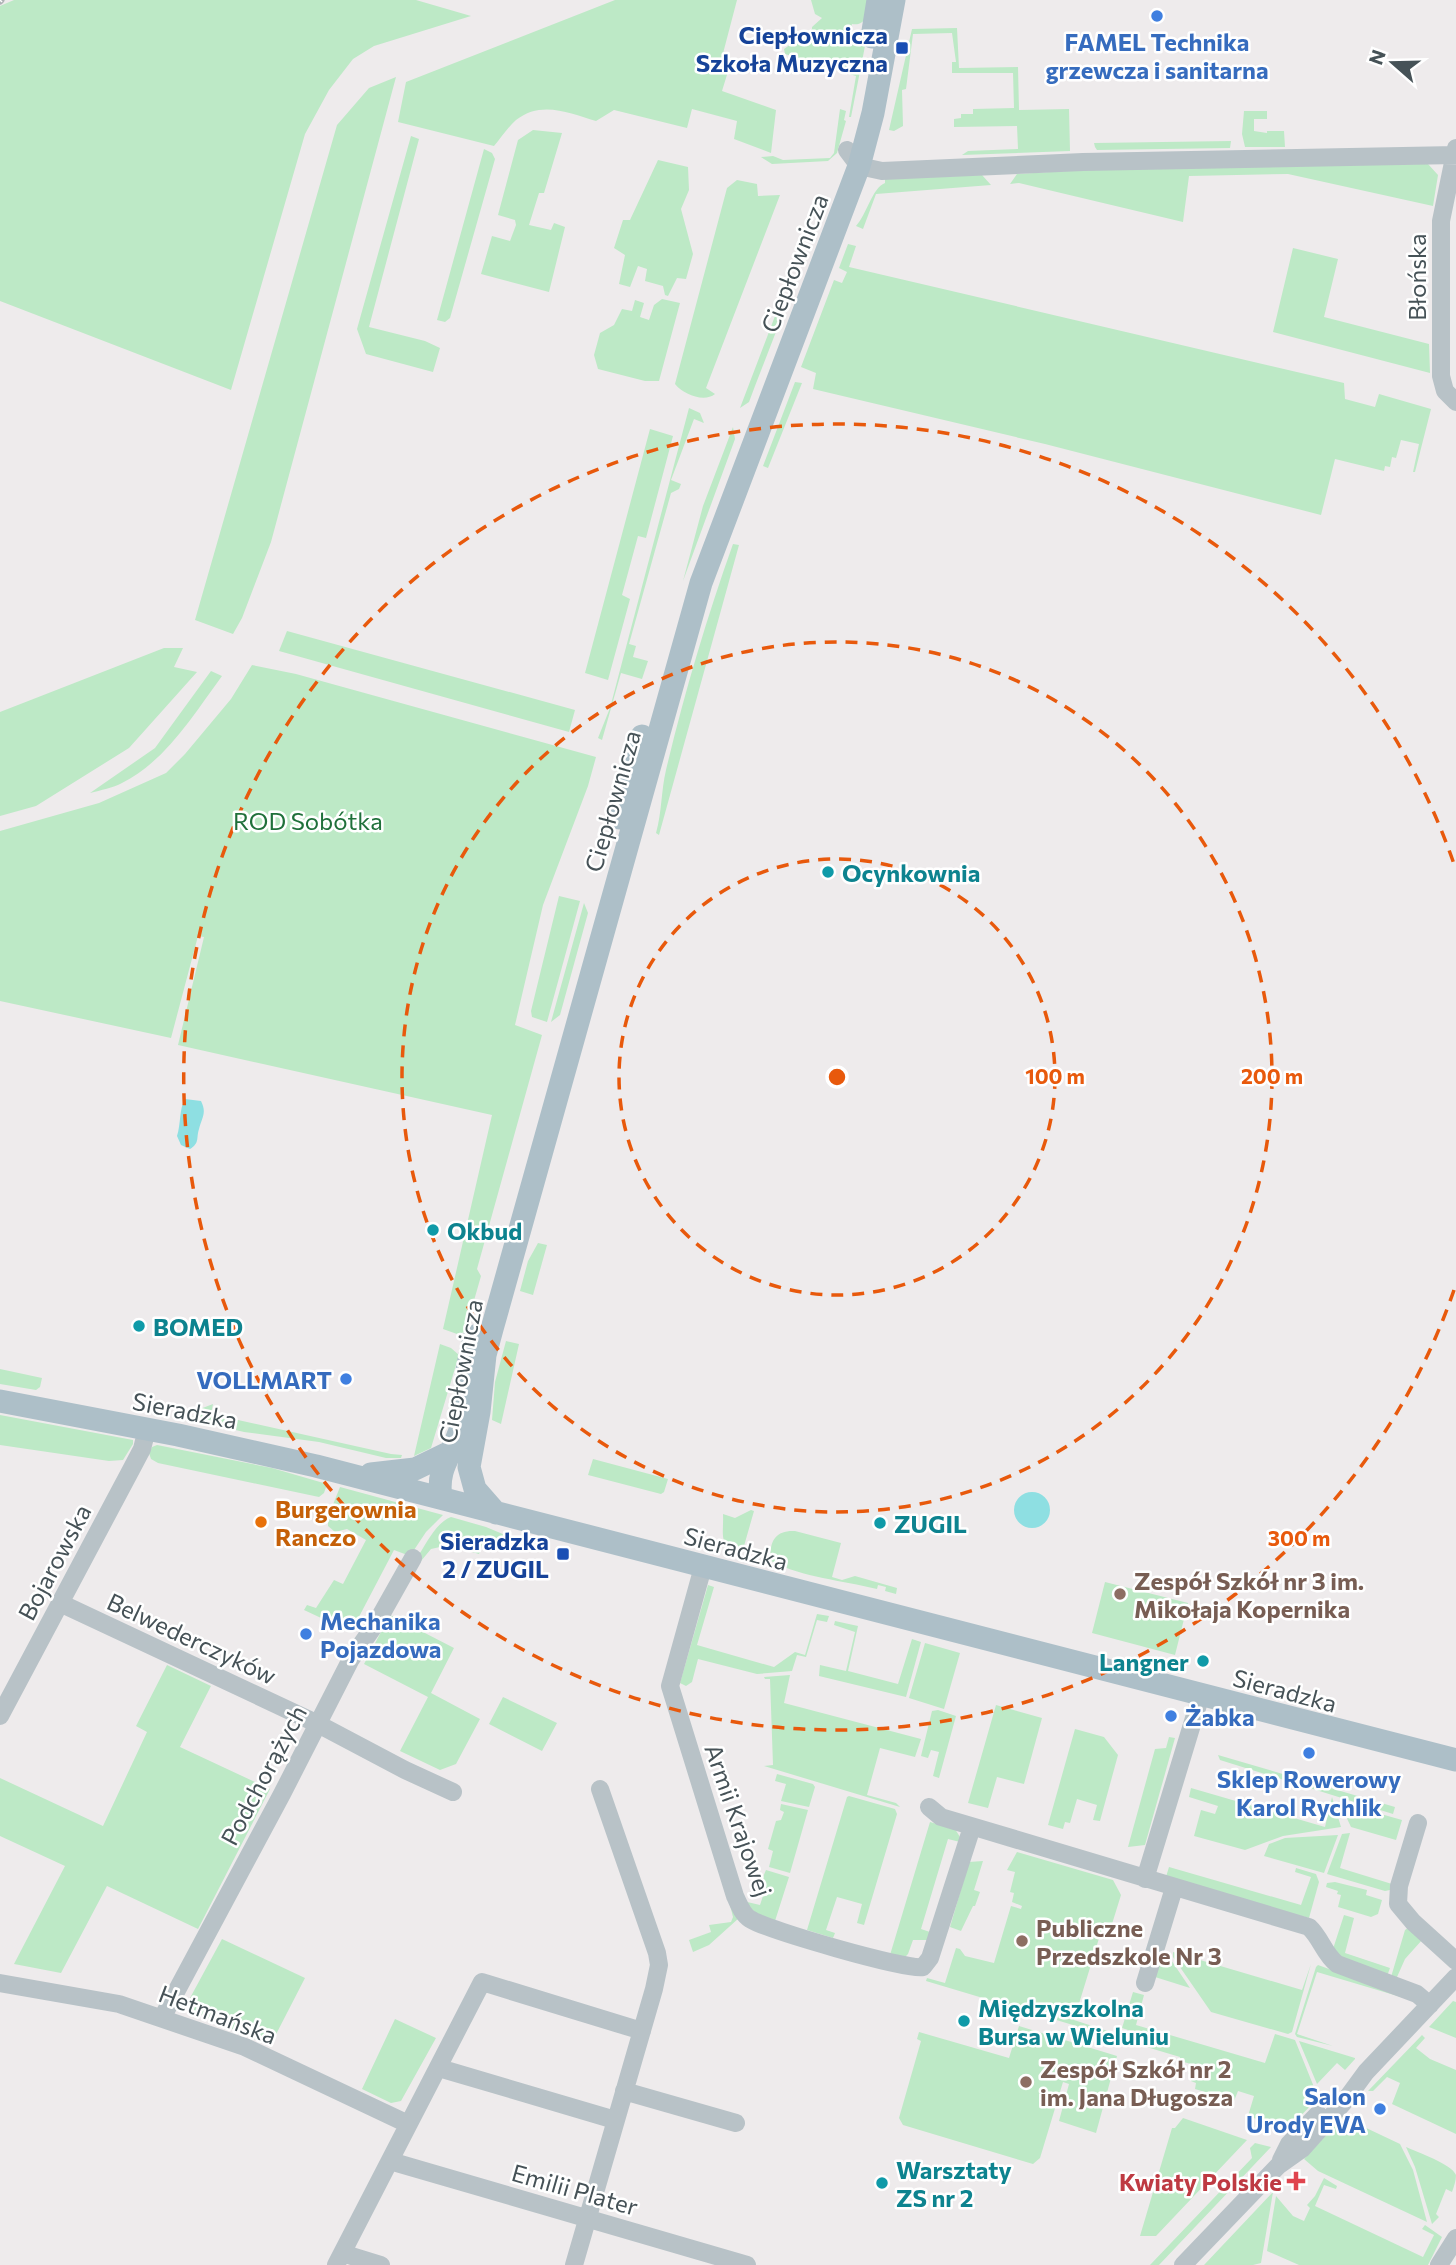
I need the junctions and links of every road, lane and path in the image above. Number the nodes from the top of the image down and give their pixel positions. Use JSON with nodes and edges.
{"nodes":[{"id":1,"x":878,"y":0,"type":"edge"},
{"id":2,"x":894,"y":0,"type":"edge"},
{"id":3,"x":1456,"y":153,"type":"edge"},
{"id":4,"x":853,"y":158,"type":"junction"},
{"id":5,"x":1456,"y":402,"type":"edge"},
{"id":6,"x":0,"y":1401,"type":"edge"},
{"id":7,"x":147,"y":1429,"type":"junction"},
{"id":8,"x":448,"y":1453,"type":"junction"},
{"id":9,"x":469,"y":1467,"type":"junction"},
{"id":10,"x":354,"y":1475,"type":"junction"},
{"id":11,"x":441,"y":1498,"type":"junction"},
{"id":12,"x":496,"y":1513,"type":"junction"},
{"id":13,"x":413,"y":1558,"type":"dead end"},
{"id":14,"x":703,"y":1567,"type":"junction"},
{"id":15,"x":60,"y":1602,"type":"junction"},
{"id":16,"x":1201,"y":1695,"type":"junction"},
{"id":17,"x":0,"y":1716,"type":"edge"},
{"id":18,"x":318,"y":1724,"type":"junction"},
{"id":19,"x":1456,"y":1760,"type":"edge"},
{"id":20,"x":600,"y":1789,"type":"dead end"},
{"id":21,"x":453,"y":1792,"type":"dead end"},
{"id":22,"x":929,"y":1807,"type":"dead end"},
{"id":23,"x":1418,"y":1823,"type":"dead end"},
{"id":24,"x":972,"y":1827,"type":"junction"},
{"id":25,"x":1145,"y":1879,"type":"junction"},
{"id":26,"x":1174,"y":1888,"type":"junction"},
{"id":27,"x":1456,"y":1961,"type":"edge"},
{"id":28,"x":1456,"y":1977,"type":"edge"},
{"id":29,"x":0,"y":1983,"type":"edge"},
{"id":30,"x":1145,"y":1983,"type":"dead end"},
{"id":31,"x":1430,"y":2005,"type":"junction"},
{"id":32,"x":162,"y":2018,"type":"junction"},
{"id":33,"x":642,"y":2031,"type":"junction"},
{"id":34,"x":439,"y":2068,"type":"junction"},
{"id":35,"x":624,"y":2091,"type":"junction"},
{"id":36,"x":615,"y":2120,"type":"junction"},
{"id":37,"x":736,"y":2123,"type":"dead end"},
{"id":38,"x":408,"y":2124,"type":"junction"},
{"id":39,"x":390,"y":2161,"type":"junction"},
{"id":40,"x":588,"y":2219,"type":"junction"},
{"id":41,"x":1456,"y":2238,"type":"edge"},
{"id":42,"x":339,"y":2259,"type":"edge"},
{"id":43,"x":381,"y":2265,"type":"edge"},
{"id":44,"x":574,"y":2265,"type":"edge"},
{"id":45,"x":747,"y":2265,"type":"edge"},
{"id":46,"x":1183,"y":2265,"type":"edge"},
{"id":47,"x":1439,"y":2265,"type":"edge"}],
"edges":[{"from":1,"to":4,"type":"main road","name":"Ciepłownicza"},
{"from":2,"to":4,"type":"main road","name":"Ciepłownicza"},
{"from":3,"to":4,"type":"street"},
{"from":3,"to":5,"type":"street","name":"Błońska"},
{"from":4,"to":8,"type":"main road","name":"Ciepłownicza"},
{"from":4,"to":9,"type":"main road","name":"Ciepłownicza"},
{"from":6,"to":7,"type":"main road","name":"Sieradzka"},
{"from":7,"to":10,"type":"main road","name":"Sieradzka"},
{"from":7,"to":15,"type":"street","name":"Bojarowska"},
{"from":8,"to":10,"type":"main road","name":"Ciepłownicza"},
{"from":8,"to":11,"type":"main road","name":"Ciepłownicza"},
{"from":9,"to":11,"type":"main road","name":"Ciepłownicza"},
{"from":9,"to":12,"type":"main road","name":"Ciepłownicza"},
{"from":10,"to":11,"type":"main road","name":"Sieradzka"},
{"from":11,"to":12,"type":"main road","name":"Sieradzka"},
{"from":12,"to":14,"type":"main road","name":"Sieradzka"},
{"from":13,"to":18,"type":"street","name":"Podchorążych"},
{"from":14,"to":16,"type":"main road","name":"Sieradzka"},
{"from":14,"to":24,"type":"street","name":"Armii Krajowej"},
{"from":15,"to":17,"type":"street","name":"Bojarowska"},
{"from":15,"to":18,"type":"street","name":"Belwederczyków"},
{"from":16,"to":19,"type":"main road","name":"Sieradzka"},
{"from":16,"to":25,"type":"street"},
{"from":18,"to":21,"type":"street","name":"Belwederczyków"},
{"from":18,"to":32,"type":"street","name":"Podchorążych"},
{"from":20,"to":33,"type":"street"},
{"from":22,"to":24,"type":"street"},
{"from":23,"to":27,"type":"street"},
{"from":24,"to":25,"type":"street"},
{"from":25,"to":26,"type":"street"},
{"from":26,"to":30,"type":"street"},
{"from":26,"to":31,"type":"street"},
{"from":28,"to":31,"type":"street"},
{"from":29,"to":32,"type":"street","name":"Hetmańska"},
{"from":31,"to":46,"type":"street"},
{"from":32,"to":38,"type":"street","name":"Hetmańska"},
{"from":33,"to":34,"type":"street"},
{"from":33,"to":35,"type":"street"},
{"from":34,"to":36,"type":"street"},
{"from":34,"to":38,"type":"street"},
{"from":35,"to":36,"type":"street"},
{"from":35,"to":37,"type":"street"},
{"from":36,"to":40,"type":"street"},
{"from":38,"to":39,"type":"street"},
{"from":39,"to":40,"type":"street","name":"Emilii Plater"},
{"from":39,"to":42,"type":"street"},
{"from":40,"to":44,"type":"street"},
{"from":40,"to":45,"type":"street","name":"Emilii Plater"},
{"from":41,"to":47,"type":"street"},
{"from":42,"to":43,"type":"street"}]}
